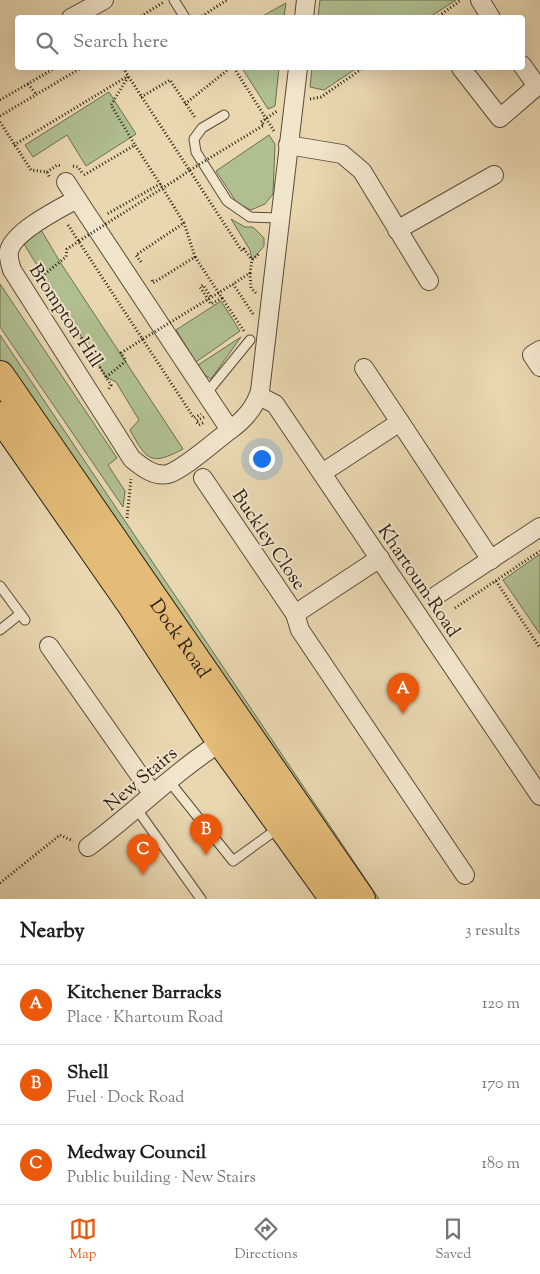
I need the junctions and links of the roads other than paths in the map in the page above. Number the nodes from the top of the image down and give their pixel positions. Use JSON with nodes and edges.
{"nodes":[{"id":1,"x":104,"y":0,"type":"edge"},
{"id":2,"x":174,"y":0,"type":"edge"},
{"id":3,"x":306,"y":0,"type":"edge"},
{"id":4,"x":76,"y":15,"type":"edge"},
{"id":5,"x":183,"y":15,"type":"edge"},
{"id":6,"x":304,"y":15,"type":"edge"},
{"id":7,"x":525,"y":69,"type":"edge"},
{"id":8,"x":298,"y":70,"type":"edge"},
{"id":9,"x":462,"y":70,"type":"edge"},
{"id":10,"x":224,"y":115,"type":"dead end"},
{"id":11,"x":288,"y":145,"type":"junction"},
{"id":12,"x":494,"y":175,"type":"dead end"},
{"id":13,"x":59,"y":181,"type":"road end"},
{"id":14,"x":77,"y":198,"type":"junction"},
{"id":15,"x":280,"y":218,"type":"junction"},
{"id":16,"x":397,"y":230,"type":"junction"},
{"id":17,"x":429,"y":281,"type":"dead end"},
{"id":18,"x":250,"y":340,"type":"road end"},
{"id":19,"x":540,"y":350,"type":"edge"},
{"id":20,"x":540,"y":367,"type":"edge"},
{"id":21,"x":364,"y":368,"type":"dead end"},
{"id":22,"x":0,"y":375,"type":"edge"},
{"id":23,"x":205,"y":395,"type":"junction"},
{"id":24,"x":259,"y":396,"type":"junction"},
{"id":25,"x":0,"y":416,"type":"edge"},
{"id":26,"x":400,"y":422,"type":"junction"},
{"id":27,"x":230,"y":430,"type":"junction"},
{"id":28,"x":322,"y":473,"type":"junction"},
{"id":29,"x":203,"y":478,"type":"dead end"},
{"id":30,"x":540,"y":527,"type":"edge"},
{"id":31,"x":380,"y":558,"type":"junction"},
{"id":32,"x":491,"y":560,"type":"junction"},
{"id":33,"x":0,"y":586,"type":"edge"},
{"id":34,"x":437,"y":595,"type":"dead end"},
{"id":35,"x":295,"y":614,"type":"junction"},
{"id":36,"x":0,"y":630,"type":"edge"},
{"id":37,"x":49,"y":646,"type":"dead end"},
{"id":38,"x":244,"y":728,"type":"junction"},
{"id":39,"x":221,"y":742,"type":"junction"},
{"id":40,"x":169,"y":782,"type":"junction"},
{"id":41,"x":152,"y":793,"type":"junction"},
{"id":42,"x":540,"y":796,"type":"edge"},
{"id":43,"x":136,"y":808,"type":"junction"},
{"id":44,"x":291,"y":819,"type":"junction"},
{"id":45,"x":88,"y":847,"type":"road end"},
{"id":46,"x":465,"y":875,"type":"dead end"},
{"id":47,"x":202,"y":899,"type":"edge"},
{"id":48,"x":334,"y":899,"type":"edge"},
{"id":49,"x":361,"y":899,"type":"edge"}],
"edges":[{"from":1,"to":4,"type":"street"},
{"from":2,"to":5,"type":"lane"},
{"from":3,"to":6,"type":"street"},
{"from":7,"to":9,"type":"street"},
{"from":8,"to":11,"type":"street","name":"Brompton Hill"},
{"from":10,"to":15,"type":"lane"},
{"from":11,"to":15,"type":"street","name":"Brompton Hill"},
{"from":11,"to":16,"type":"street"},
{"from":12,"to":16,"type":"street"},
{"from":13,"to":14,"type":"street"},
{"from":14,"to":23,"type":"street"},
{"from":14,"to":27,"type":"street","name":"Brompton Hill"},
{"from":15,"to":24,"type":"street","name":"Brompton Hill"},
{"from":16,"to":17,"type":"street"},
{"from":18,"to":23,"type":"lane"},
{"from":19,"to":20,"type":"street"},
{"from":21,"to":26,"type":"street"},
{"from":22,"to":38,"type":"main road","name":"Dock Road"},
{"from":23,"to":27,"type":"street"},
{"from":24,"to":27,"type":"street","name":"Brompton Hill"},
{"from":24,"to":28,"type":"street","name":"Khartoum Road"},
{"from":25,"to":39,"type":"main road","name":"Dock Road"},
{"from":26,"to":28,"type":"street"},
{"from":26,"to":32,"type":"street"},
{"from":28,"to":31,"type":"street","name":"Khartoum Road"},
{"from":29,"to":35,"type":"street","name":"Buckley Close"},
{"from":30,"to":32,"type":"street"},
{"from":31,"to":35,"type":"street","name":"Buckley Close"},
{"from":31,"to":42,"type":"street","name":"Khartoum Road"},
{"from":32,"to":34,"type":"street"},
{"from":33,"to":36,"type":"lane"},
{"from":35,"to":46,"type":"street"},
{"from":37,"to":41,"type":"street"},
{"from":38,"to":39,"type":"main road"},
{"from":38,"to":44,"type":"main road","name":"Dock Road"},
{"from":39,"to":40,"type":"street","name":"New Stairs"},
{"from":39,"to":44,"type":"main road","name":"Dock Road"},
{"from":40,"to":41,"type":"street","name":"New Stairs"},
{"from":40,"to":44,"type":"lane"},
{"from":41,"to":43,"type":"street","name":"New Stairs"},
{"from":43,"to":45,"type":"street","name":"New Stairs"},
{"from":43,"to":47,"type":"lane"},
{"from":44,"to":48,"type":"main road","name":"Dock Road"},
{"from":44,"to":49,"type":"main road","name":"Dock Road"}]}
